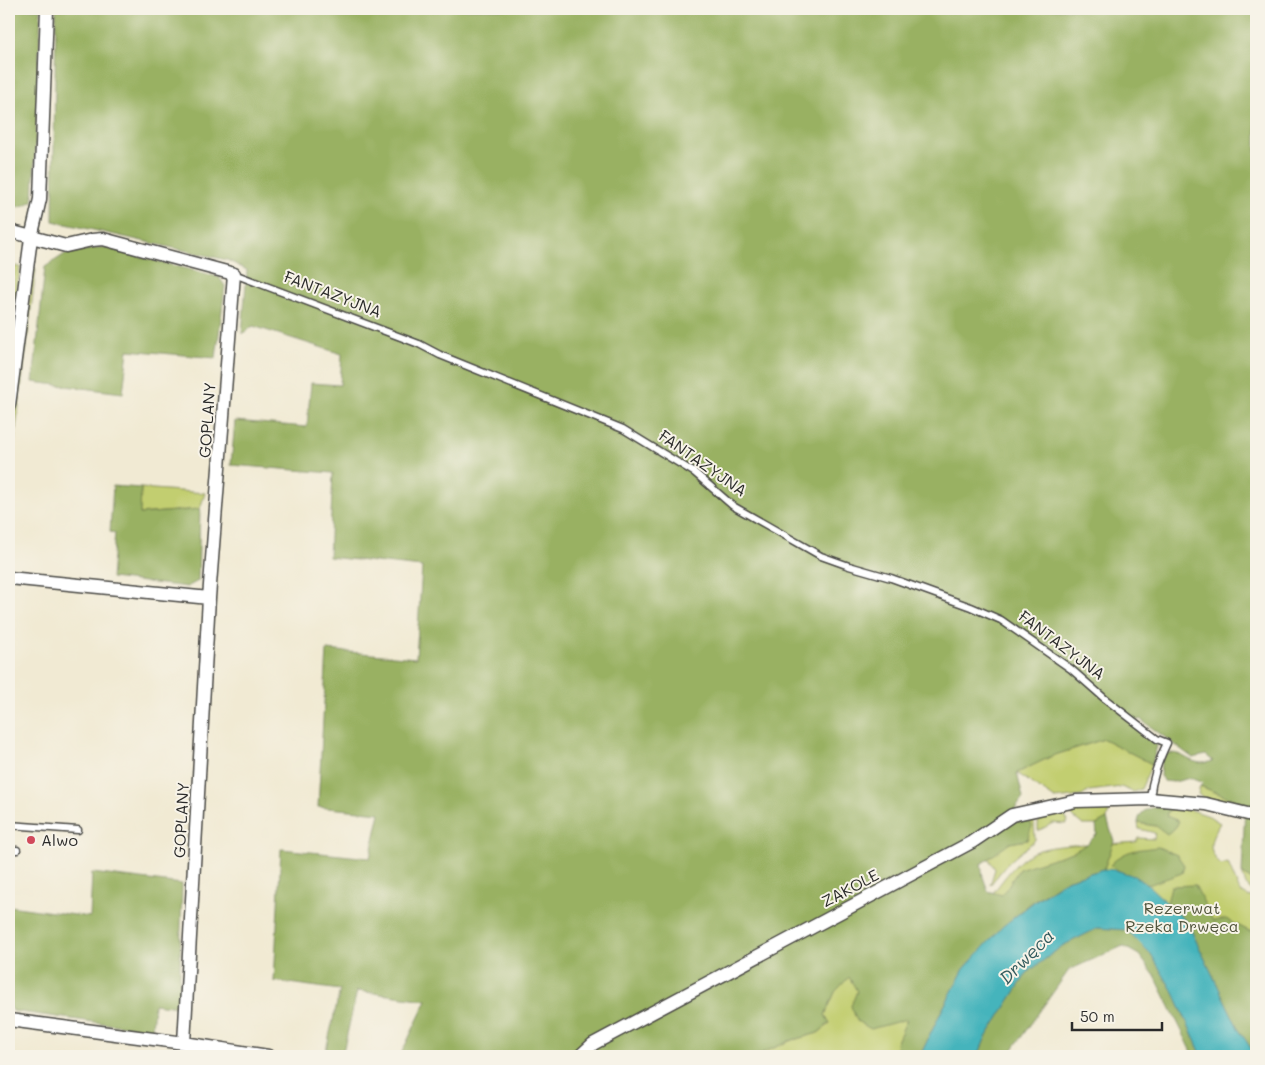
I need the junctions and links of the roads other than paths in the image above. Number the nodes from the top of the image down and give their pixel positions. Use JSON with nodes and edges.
{"nodes":[{"id":1,"x":47,"y":9,"type":"edge"},
{"id":2,"x":9,"y":231,"type":"edge"},
{"id":3,"x":31,"y":238,"type":"junction"},
{"id":4,"x":234,"y":274,"type":"junction"},
{"id":5,"x":9,"y":405,"type":"edge"},
{"id":6,"x":9,"y":578,"type":"edge"},
{"id":7,"x":209,"y":598,"type":"junction"},
{"id":8,"x":1150,"y":799,"type":"junction"},
{"id":9,"x":1256,"y":816,"type":"edge"},
{"id":10,"x":9,"y":825,"type":"edge"},
{"id":11,"x":78,"y":830,"type":"dead end"},
{"id":12,"x":9,"y":850,"type":"edge"},
{"id":13,"x":17,"y":850,"type":"dead end"},
{"id":14,"x":9,"y":1020,"type":"edge"},
{"id":15,"x":184,"y":1043,"type":"junction"},
{"id":16,"x":268,"y":1056,"type":"edge"},
{"id":17,"x":580,"y":1056,"type":"edge"}],
"edges":[{"from":1,"to":3,"type":"street"},
{"from":2,"to":3,"type":"street","name":"FANTAZYJNA"},
{"from":3,"to":4,"type":"street","name":"FANTAZYJNA"},
{"from":3,"to":5,"type":"street"},
{"from":4,"to":7,"type":"street","name":"GOPLANY"},
{"from":4,"to":8,"type":"lane","name":"FANTAZYJNA"},
{"from":6,"to":7,"type":"street"},
{"from":7,"to":15,"type":"street","name":"GOPLANY"},
{"from":8,"to":9,"type":"street"},
{"from":8,"to":17,"type":"street","name":"ZAKOLE"},
{"from":10,"to":11,"type":"lane"},
{"from":12,"to":13,"type":"lane"},
{"from":14,"to":15,"type":"street"},
{"from":15,"to":16,"type":"street"}]}
